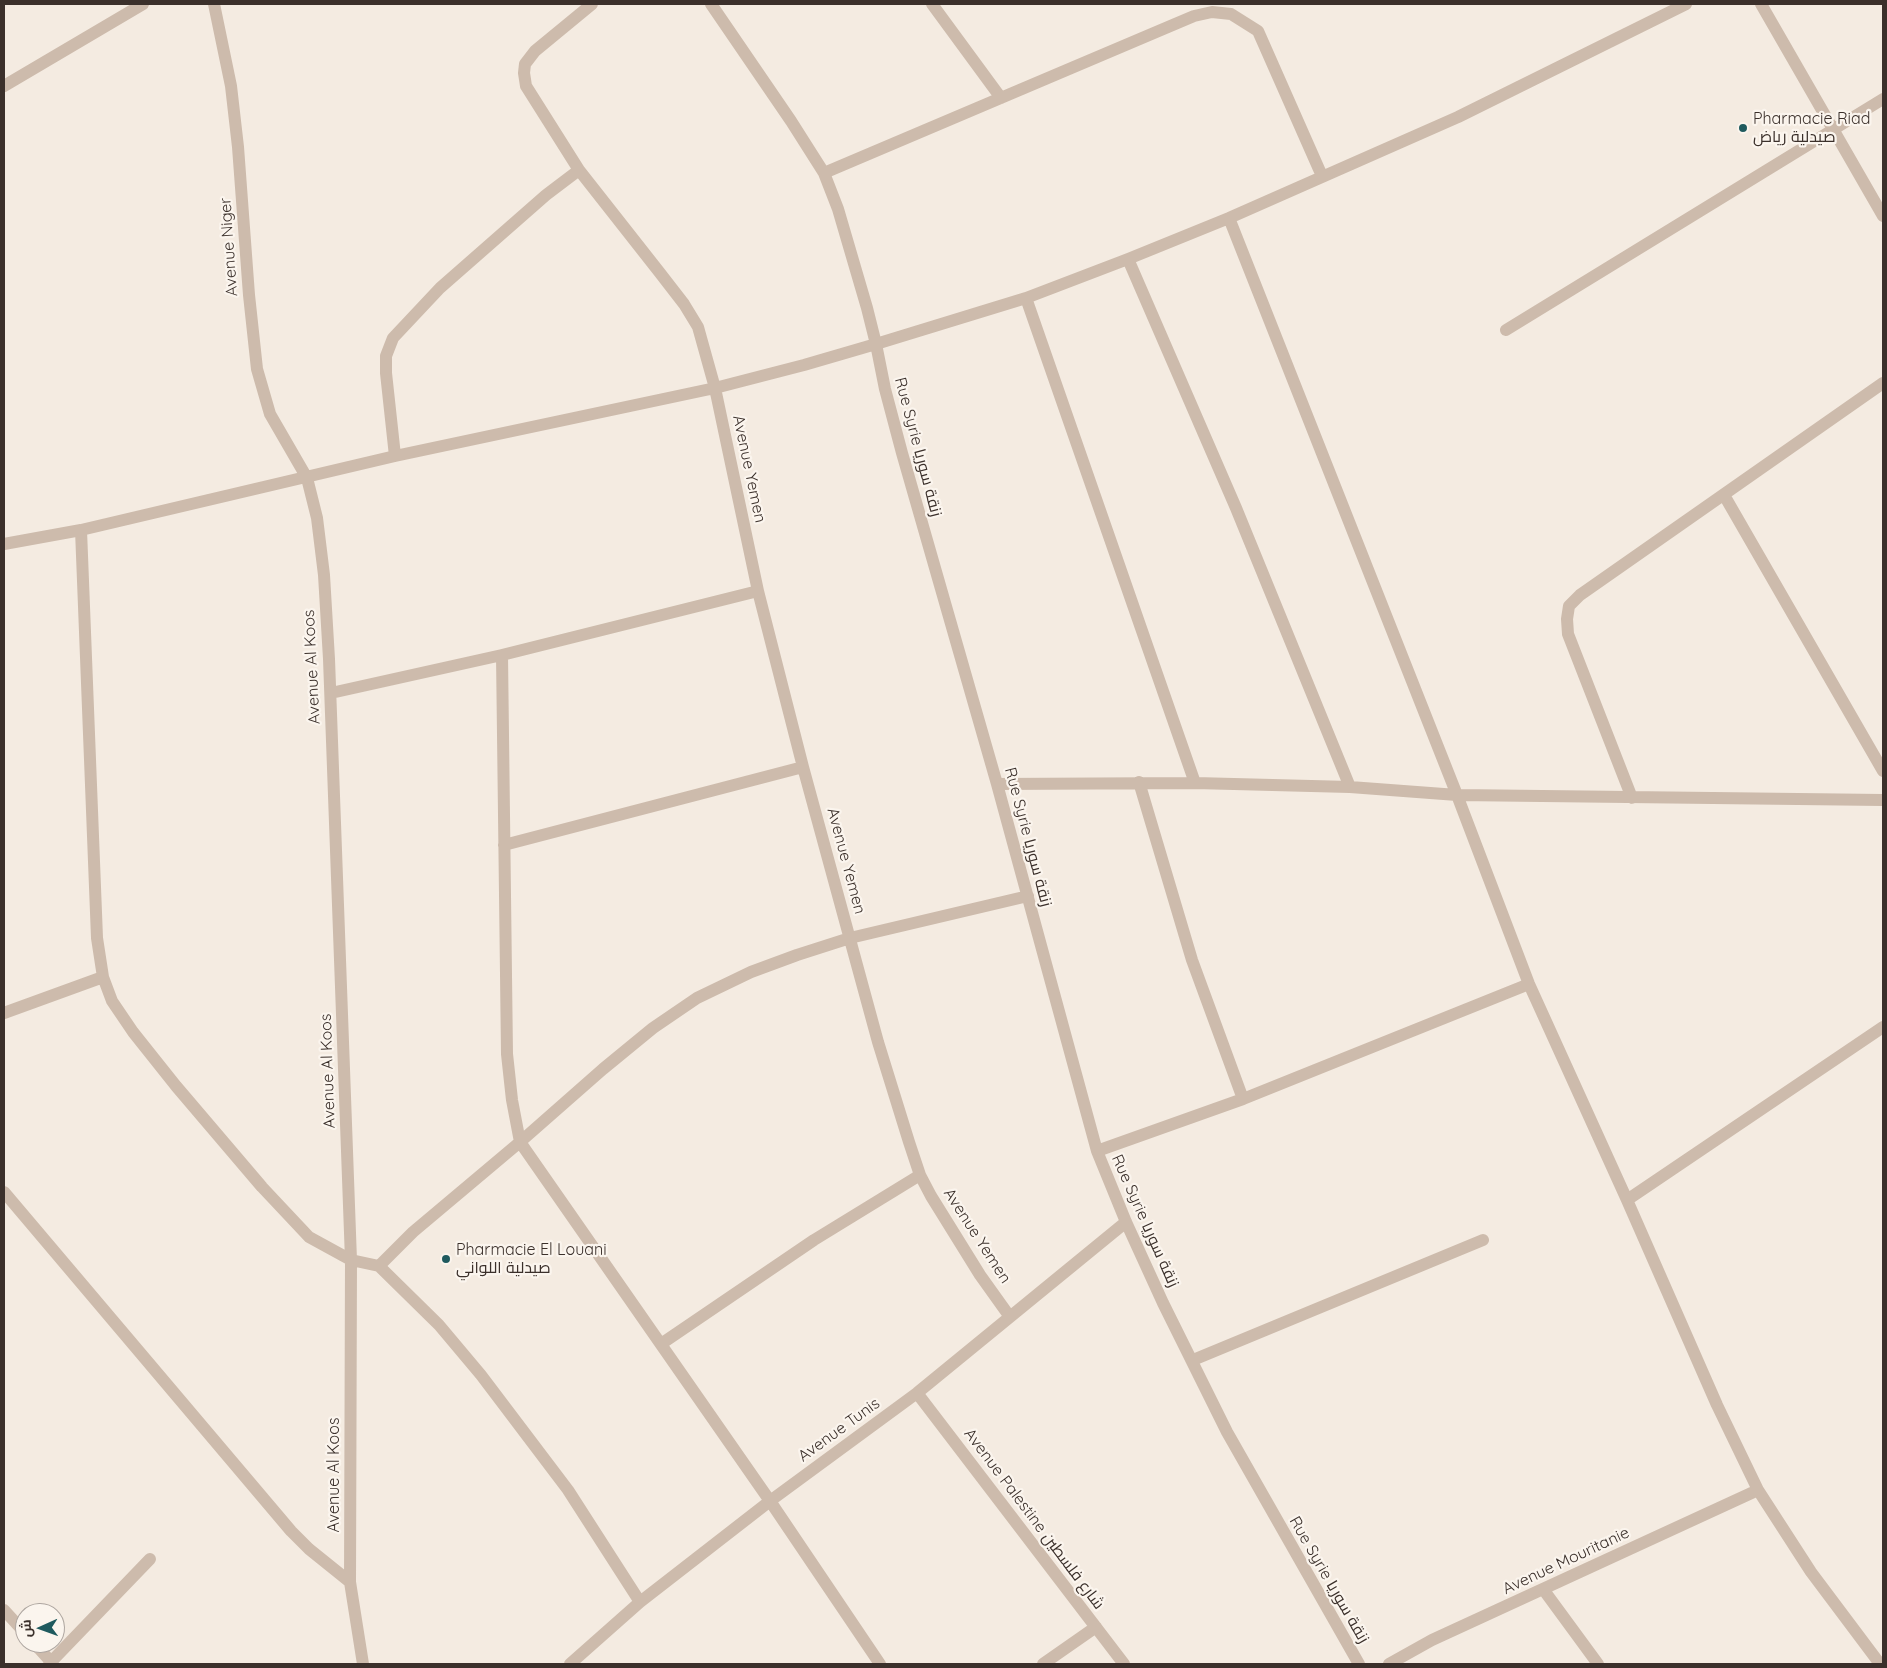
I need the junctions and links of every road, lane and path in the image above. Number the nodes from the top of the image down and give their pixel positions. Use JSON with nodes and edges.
{"nodes":[{"id":1,"x":143,"y":4,"type":"edge"},
{"id":2,"x":214,"y":4,"type":"edge"},
{"id":3,"x":592,"y":4,"type":"edge"},
{"id":4,"x":711,"y":4,"type":"edge"},
{"id":5,"x":932,"y":4,"type":"edge"},
{"id":6,"x":1686,"y":4,"type":"edge"},
{"id":7,"x":1761,"y":4,"type":"edge"},
{"id":8,"x":4,"y":86,"type":"edge"},
{"id":9,"x":1001,"y":98,"type":"junction"},
{"id":10,"x":1883,"y":99,"type":"edge"},
{"id":11,"x":1833,"y":131,"type":"junction"},
{"id":12,"x":579,"y":170,"type":"junction"},
{"id":13,"x":824,"y":173,"type":"junction"},
{"id":14,"x":1322,"y":176,"type":"junction"},
{"id":15,"x":1883,"y":216,"type":"edge"},
{"id":16,"x":1229,"y":218,"type":"junction"},
{"id":17,"x":1128,"y":259,"type":"junction"},
{"id":18,"x":1026,"y":298,"type":"junction"},
{"id":19,"x":1506,"y":330,"type":"dead end"},
{"id":20,"x":876,"y":344,"type":"junction"},
{"id":21,"x":1883,"y":384,"type":"edge"},
{"id":22,"x":714,"y":388,"type":"junction"},
{"id":23,"x":395,"y":456,"type":"junction"},
{"id":24,"x":307,"y":478,"type":"junction"},
{"id":25,"x":1724,"y":495,"type":"junction"},
{"id":26,"x":81,"y":530,"type":"junction"},
{"id":27,"x":4,"y":544,"type":"edge"},
{"id":28,"x":758,"y":591,"type":"junction"},
{"id":29,"x":502,"y":656,"type":"junction"},
{"id":30,"x":331,"y":693,"type":"junction"},
{"id":31,"x":803,"y":767,"type":"junction"},
{"id":32,"x":1883,"y":771,"type":"edge"},
{"id":33,"x":1139,"y":782,"type":"junction"},
{"id":34,"x":1195,"y":783,"type":"junction"},
{"id":35,"x":997,"y":784,"type":"junction"},
{"id":36,"x":1350,"y":787,"type":"junction"},
{"id":37,"x":1457,"y":795,"type":"junction"},
{"id":38,"x":1632,"y":798,"type":"junction"},
{"id":39,"x":1883,"y":800,"type":"edge"},
{"id":40,"x":504,"y":845,"type":"junction"},
{"id":41,"x":1028,"y":896,"type":"junction"},
{"id":42,"x":850,"y":938,"type":"junction"},
{"id":43,"x":103,"y":977,"type":"junction"},
{"id":44,"x":1529,"y":984,"type":"junction"},
{"id":45,"x":4,"y":1013,"type":"edge"},
{"id":46,"x":1883,"y":1027,"type":"edge"},
{"id":47,"x":1243,"y":1099,"type":"junction"},
{"id":48,"x":520,"y":1142,"type":"junction"},
{"id":49,"x":1097,"y":1151,"type":"junction"},
{"id":50,"x":920,"y":1175,"type":"junction"},
{"id":51,"x":4,"y":1192,"type":"edge"},
{"id":52,"x":1627,"y":1200,"type":"junction"},
{"id":53,"x":1126,"y":1222,"type":"junction"},
{"id":54,"x":1483,"y":1240,"type":"dead end"},
{"id":55,"x":351,"y":1260,"type":"junction"},
{"id":56,"x":379,"y":1266,"type":"junction"},
{"id":57,"x":1010,"y":1317,"type":"junction"},
{"id":58,"x":661,"y":1344,"type":"junction"},
{"id":59,"x":1193,"y":1360,"type":"junction"},
{"id":60,"x":918,"y":1392,"type":"junction"},
{"id":61,"x":1758,"y":1490,"type":"junction"},
{"id":62,"x":770,"y":1501,"type":"junction"},
{"id":63,"x":150,"y":1559,"type":"dead end"},
{"id":64,"x":350,"y":1582,"type":"junction"},
{"id":65,"x":1543,"y":1589,"type":"junction"},
{"id":66,"x":640,"y":1602,"type":"junction"},
{"id":67,"x":4,"y":1610,"type":"edge"},
{"id":68,"x":15,"y":1622,"type":"edge"},
{"id":69,"x":1096,"y":1627,"type":"junction"},
{"id":70,"x":42,"y":1653,"type":"edge"},
{"id":71,"x":873,"y":1662,"type":"edge"},
{"id":72,"x":51,"y":1664,"type":"edge"},
{"id":73,"x":363,"y":1664,"type":"edge"},
{"id":74,"x":570,"y":1664,"type":"edge"},
{"id":75,"x":1043,"y":1664,"type":"edge"},
{"id":76,"x":1124,"y":1664,"type":"edge"},
{"id":77,"x":1359,"y":1664,"type":"edge"},
{"id":78,"x":1389,"y":1664,"type":"edge"},
{"id":79,"x":1598,"y":1664,"type":"edge"},
{"id":80,"x":1880,"y":1664,"type":"edge"}],
"edges":[{"from":1,"to":8,"type":"street"},
{"from":2,"to":24,"type":"street","name":"Avenue Niger"},
{"from":3,"to":12,"type":"street","name":"Avenue Yemen"},
{"from":4,"to":13,"type":"street","name":"Rue Syrie زنقة سوريا"},
{"from":5,"to":9,"type":"street"},
{"from":6,"to":14,"type":"street"},
{"from":7,"to":11,"type":"street"},
{"from":9,"to":13,"type":"street"},
{"from":9,"to":14,"type":"street"},
{"from":10,"to":11,"type":"street"},
{"from":11,"to":15,"type":"street"},
{"from":11,"to":19,"type":"street"},
{"from":12,"to":22,"type":"street","name":"Avenue Yemen"},
{"from":12,"to":23,"type":"street"},
{"from":13,"to":20,"type":"street","name":"Rue Syrie زنقة سوريا"},
{"from":14,"to":16,"type":"street"},
{"from":16,"to":17,"type":"street"},
{"from":16,"to":37,"type":"street"},
{"from":17,"to":18,"type":"street"},
{"from":17,"to":36,"type":"street"},
{"from":18,"to":20,"type":"street"},
{"from":18,"to":34,"type":"street"},
{"from":20,"to":22,"type":"street"},
{"from":20,"to":35,"type":"street","name":"Rue Syrie زنقة سوريا"},
{"from":21,"to":25,"type":"street"},
{"from":22,"to":23,"type":"street"},
{"from":22,"to":28,"type":"street","name":"Avenue Yemen"},
{"from":23,"to":24,"type":"street"},
{"from":24,"to":26,"type":"street"},
{"from":24,"to":30,"type":"street","name":"Avenue Al Koos"},
{"from":25,"to":32,"type":"street"},
{"from":25,"to":38,"type":"street"},
{"from":26,"to":27,"type":"street"},
{"from":26,"to":43,"type":"street"},
{"from":28,"to":29,"type":"street"},
{"from":28,"to":31,"type":"street","name":"Avenue Yemen"},
{"from":29,"to":30,"type":"street"},
{"from":29,"to":40,"type":"street"},
{"from":30,"to":55,"type":"street","name":"Avenue Al Koos"},
{"from":31,"to":40,"type":"street"},
{"from":31,"to":42,"type":"street","name":"Avenue Yemen"},
{"from":33,"to":34,"type":"street"},
{"from":33,"to":35,"type":"street"},
{"from":33,"to":47,"type":"street"},
{"from":34,"to":36,"type":"street"},
{"from":35,"to":41,"type":"street","name":"Rue Syrie زنقة سوريا"},
{"from":36,"to":37,"type":"street"},
{"from":37,"to":38,"type":"street"},
{"from":37,"to":44,"type":"street"},
{"from":38,"to":39,"type":"street"},
{"from":40,"to":48,"type":"street"},
{"from":41,"to":42,"type":"street"},
{"from":41,"to":49,"type":"street","name":"Rue Syrie زنقة سوريا"},
{"from":42,"to":48,"type":"street"},
{"from":42,"to":50,"type":"street","name":"Avenue Yemen"},
{"from":43,"to":45,"type":"street"},
{"from":43,"to":55,"type":"street"},
{"from":44,"to":47,"type":"street"},
{"from":44,"to":52,"type":"street"},
{"from":46,"to":52,"type":"street"},
{"from":47,"to":49,"type":"street"},
{"from":48,"to":56,"type":"street"},
{"from":48,"to":58,"type":"street"},
{"from":49,"to":53,"type":"street","name":"Rue Syrie زنقة سوريا"},
{"from":50,"to":57,"type":"street","name":"Avenue Yemen"},
{"from":50,"to":58,"type":"street"},
{"from":51,"to":64,"type":"street"},
{"from":52,"to":61,"type":"street"},
{"from":53,"to":57,"type":"street","name":"Avenue Tunis"},
{"from":53,"to":59,"type":"street","name":"Rue Syrie زنقة سوريا"},
{"from":54,"to":59,"type":"street"},
{"from":55,"to":56,"type":"street"},
{"from":55,"to":64,"type":"street","name":"Avenue Al Koos"},
{"from":56,"to":66,"type":"street"},
{"from":57,"to":60,"type":"street","name":"Avenue Tunis"},
{"from":58,"to":62,"type":"street"},
{"from":59,"to":77,"type":"street","name":"Rue Syrie زنقة سوريا"},
{"from":60,"to":62,"type":"street","name":"Avenue Tunis"},
{"from":60,"to":69,"type":"street","name":"Avenue Palestine شارع فلسطين"},
{"from":61,"to":65,"type":"street","name":"Avenue Mouritanie"},
{"from":61,"to":80,"type":"street"},
{"from":62,"to":66,"type":"street","name":"Avenue Tunis"},
{"from":62,"to":71,"type":"street"},
{"from":63,"to":72,"type":"street"},
{"from":64,"to":73,"type":"street","name":"Avenue Al Koos"},
{"from":65,"to":78,"type":"street","name":"Avenue Mouritanie"},
{"from":65,"to":79,"type":"street"},
{"from":66,"to":74,"type":"street","name":"Avenue Tunis"},
{"from":67,"to":68,"type":"street"},
{"from":69,"to":75,"type":"street"},
{"from":69,"to":76,"type":"street","name":"Avenue Palestine شارع فلسطين"},
{"from":70,"to":72,"type":"street"}]}
